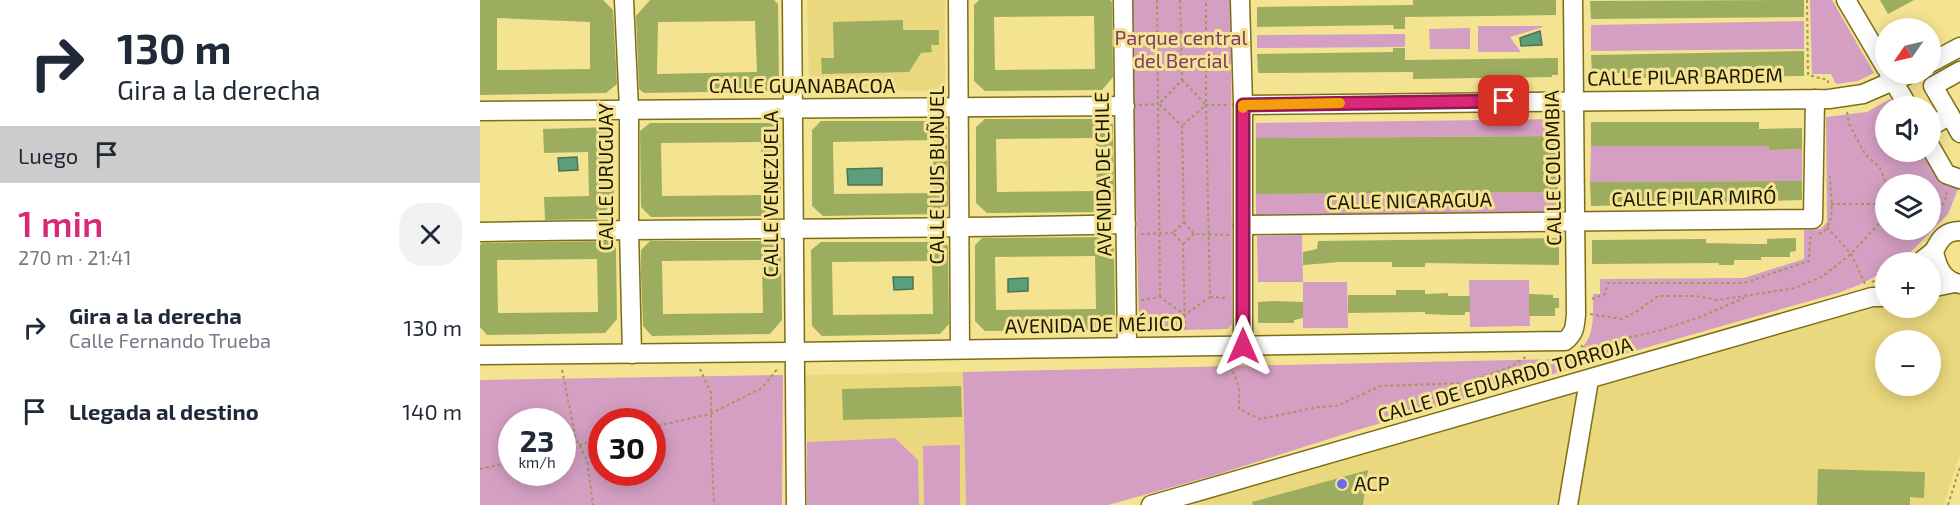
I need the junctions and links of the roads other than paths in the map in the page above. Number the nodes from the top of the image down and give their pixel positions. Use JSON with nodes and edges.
{"nodes":[{"id":1,"x":624,"y":0,"type":"edge"},
{"id":2,"x":792,"y":0,"type":"edge"},
{"id":3,"x":958,"y":0,"type":"edge"},
{"id":4,"x":1123,"y":0,"type":"edge"},
{"id":5,"x":1240,"y":0,"type":"edge"},
{"id":6,"x":1573,"y":0,"type":"edge"},
{"id":7,"x":1846,"y":0,"type":"edge"},
{"id":8,"x":1875,"y":45,"type":"edge"},
{"id":9,"x":1960,"y":47,"type":"edge"},
{"id":10,"x":1941,"y":57,"type":"edge"},
{"id":11,"x":1960,"y":71,"type":"edge"},
{"id":12,"x":1878,"y":84,"type":"edge"},
{"id":13,"x":1830,"y":98,"type":"junction"},
{"id":14,"x":1575,"y":100,"type":"junction"},
{"id":15,"x":1236,"y":105,"type":"junction"},
{"id":16,"x":1130,"y":106,"type":"junction"},
{"id":17,"x":960,"y":107,"type":"junction"},
{"id":18,"x":629,"y":109,"type":"junction"},
{"id":19,"x":793,"y":109,"type":"junction"},
{"id":20,"x":480,"y":111,"type":"edge"},
{"id":21,"x":1950,"y":115,"type":"junction"},
{"id":22,"x":1941,"y":120,"type":"edge"},
{"id":23,"x":1960,"y":133,"type":"edge"},
{"id":24,"x":1941,"y":161,"type":"edge"},
{"id":25,"x":1954,"y":178,"type":"edge"},
{"id":26,"x":1960,"y":214,"type":"edge"},
{"id":27,"x":1576,"y":222,"type":"junction"},
{"id":28,"x":960,"y":228,"type":"junction"},
{"id":29,"x":1132,"y":229,"type":"junction"},
{"id":30,"x":629,"y":230,"type":"junction"},
{"id":31,"x":794,"y":230,"type":"junction"},
{"id":32,"x":1237,"y":230,"type":"junction"},
{"id":33,"x":1956,"y":231,"type":"edge"},
{"id":34,"x":480,"y":232,"type":"edge"},
{"id":35,"x":1931,"y":252,"type":"edge"},
{"id":36,"x":1941,"y":273,"type":"edge"},
{"id":37,"x":1957,"y":283,"type":"edge"},
{"id":38,"x":1941,"y":286,"type":"edge"},
{"id":39,"x":1875,"y":296,"type":"edge"},
{"id":40,"x":1576,"y":340,"type":"joint"},
{"id":41,"x":1243,"y":346,"type":"junction"},
{"id":42,"x":1127,"y":347,"type":"junction"},
{"id":43,"x":960,"y":349,"type":"junction"},
{"id":44,"x":795,"y":352,"type":"junction"},
{"id":45,"x":632,"y":354,"type":"junction"},
{"id":46,"x":480,"y":355,"type":"edge"},
{"id":47,"x":1589,"y":380,"type":"junction"},
{"id":48,"x":796,"y":505,"type":"edge"},
{"id":49,"x":1151,"y":505,"type":"edge"},
{"id":50,"x":1568,"y":505,"type":"edge"}],
"edges":[{"from":1,"to":18,"type":"street","name":"CALLE URUGUAY"},
{"from":2,"to":19,"type":"street","name":"CALLE VENEZUELA"},
{"from":3,"to":17,"type":"street","name":"CALLE LUIS BUÑUEL"},
{"from":4,"to":16,"type":"street","name":"AVENIDA DE CHILE"},
{"from":5,"to":15,"type":"street"},
{"from":6,"to":14,"type":"street","name":"CALLE COLOMBIA"},
{"from":7,"to":8,"type":"street"},
{"from":9,"to":10,"type":"street"},
{"from":11,"to":21,"type":"street"},
{"from":12,"to":13,"type":"street","name":"CALLE PILAR BARDEM"},
{"from":13,"to":14,"type":"street","name":"CALLE PILAR BARDEM"},
{"from":13,"to":27,"type":"street","name":"CALLE PILAR MIRÓ"},
{"from":14,"to":15,"type":"street","name":"CALLE PILAR BARDEM"},
{"from":14,"to":27,"type":"street","name":"CALLE COLOMBIA"},
{"from":15,"to":32,"type":"street"},
{"from":16,"to":17,"type":"street","name":"CALLE GUANABACOA"},
{"from":16,"to":29,"type":"street","name":"AVENIDA DE CHILE"},
{"from":17,"to":19,"type":"street","name":"CALLE GUANABACOA"},
{"from":17,"to":28,"type":"street","name":"CALLE LUIS BUÑUEL"},
{"from":18,"to":19,"type":"street","name":"CALLE GUANABACOA"},
{"from":18,"to":20,"type":"street","name":"CALLE GUANABACOA"},
{"from":18,"to":30,"type":"street","name":"CALLE URUGUAY"},
{"from":19,"to":31,"type":"street","name":"CALLE VENEZUELA"},
{"from":21,"to":22,"type":"street"},
{"from":21,"to":23,"type":"street"},
{"from":24,"to":25,"type":"street"},
{"from":26,"to":33,"type":"street"},
{"from":27,"to":32,"type":"street","name":"CALLE NICARAGUA"},
{"from":27,"to":40,"type":"street","name":"CALLE COLOMBIA"},
{"from":28,"to":29,"type":"street"},
{"from":28,"to":31,"type":"street"},
{"from":28,"to":43,"type":"street","name":"CALLE LUIS BUÑUEL"},
{"from":29,"to":42,"type":"street","name":"AVENIDA DE CHILE"},
{"from":30,"to":31,"type":"street"},
{"from":30,"to":34,"type":"street"},
{"from":30,"to":45,"type":"street","name":"CALLE URUGUAY"},
{"from":31,"to":44,"type":"street","name":"CALLE VENEZUELA"},
{"from":32,"to":41,"type":"street"},
{"from":33,"to":35,"type":"street"},
{"from":36,"to":37,"type":"street"},
{"from":37,"to":38,"type":"street"},
{"from":39,"to":47,"type":"street","name":"CALLE DE EDUARDO TORROJA"},
{"from":40,"to":41,"type":"street","name":"AVENIDA DE MÉJICO"},
{"from":41,"to":42,"type":"street","name":"AVENIDA DE MÉJICO"},
{"from":42,"to":43,"type":"street","name":"AVENIDA DE MÉJICO"},
{"from":43,"to":44,"type":"street","name":"AVENIDA DE MÉJICO"},
{"from":44,"to":45,"type":"street","name":"AVENIDA DE MÉJICO"},
{"from":44,"to":48,"type":"street","name":"CALLE VENEZUELA"},
{"from":45,"to":46,"type":"street","name":"AVENIDA DE MÉJICO"},
{"from":47,"to":49,"type":"street","name":"CALLE DE EDUARDO TORROJA"},
{"from":47,"to":50,"type":"street"}]}
